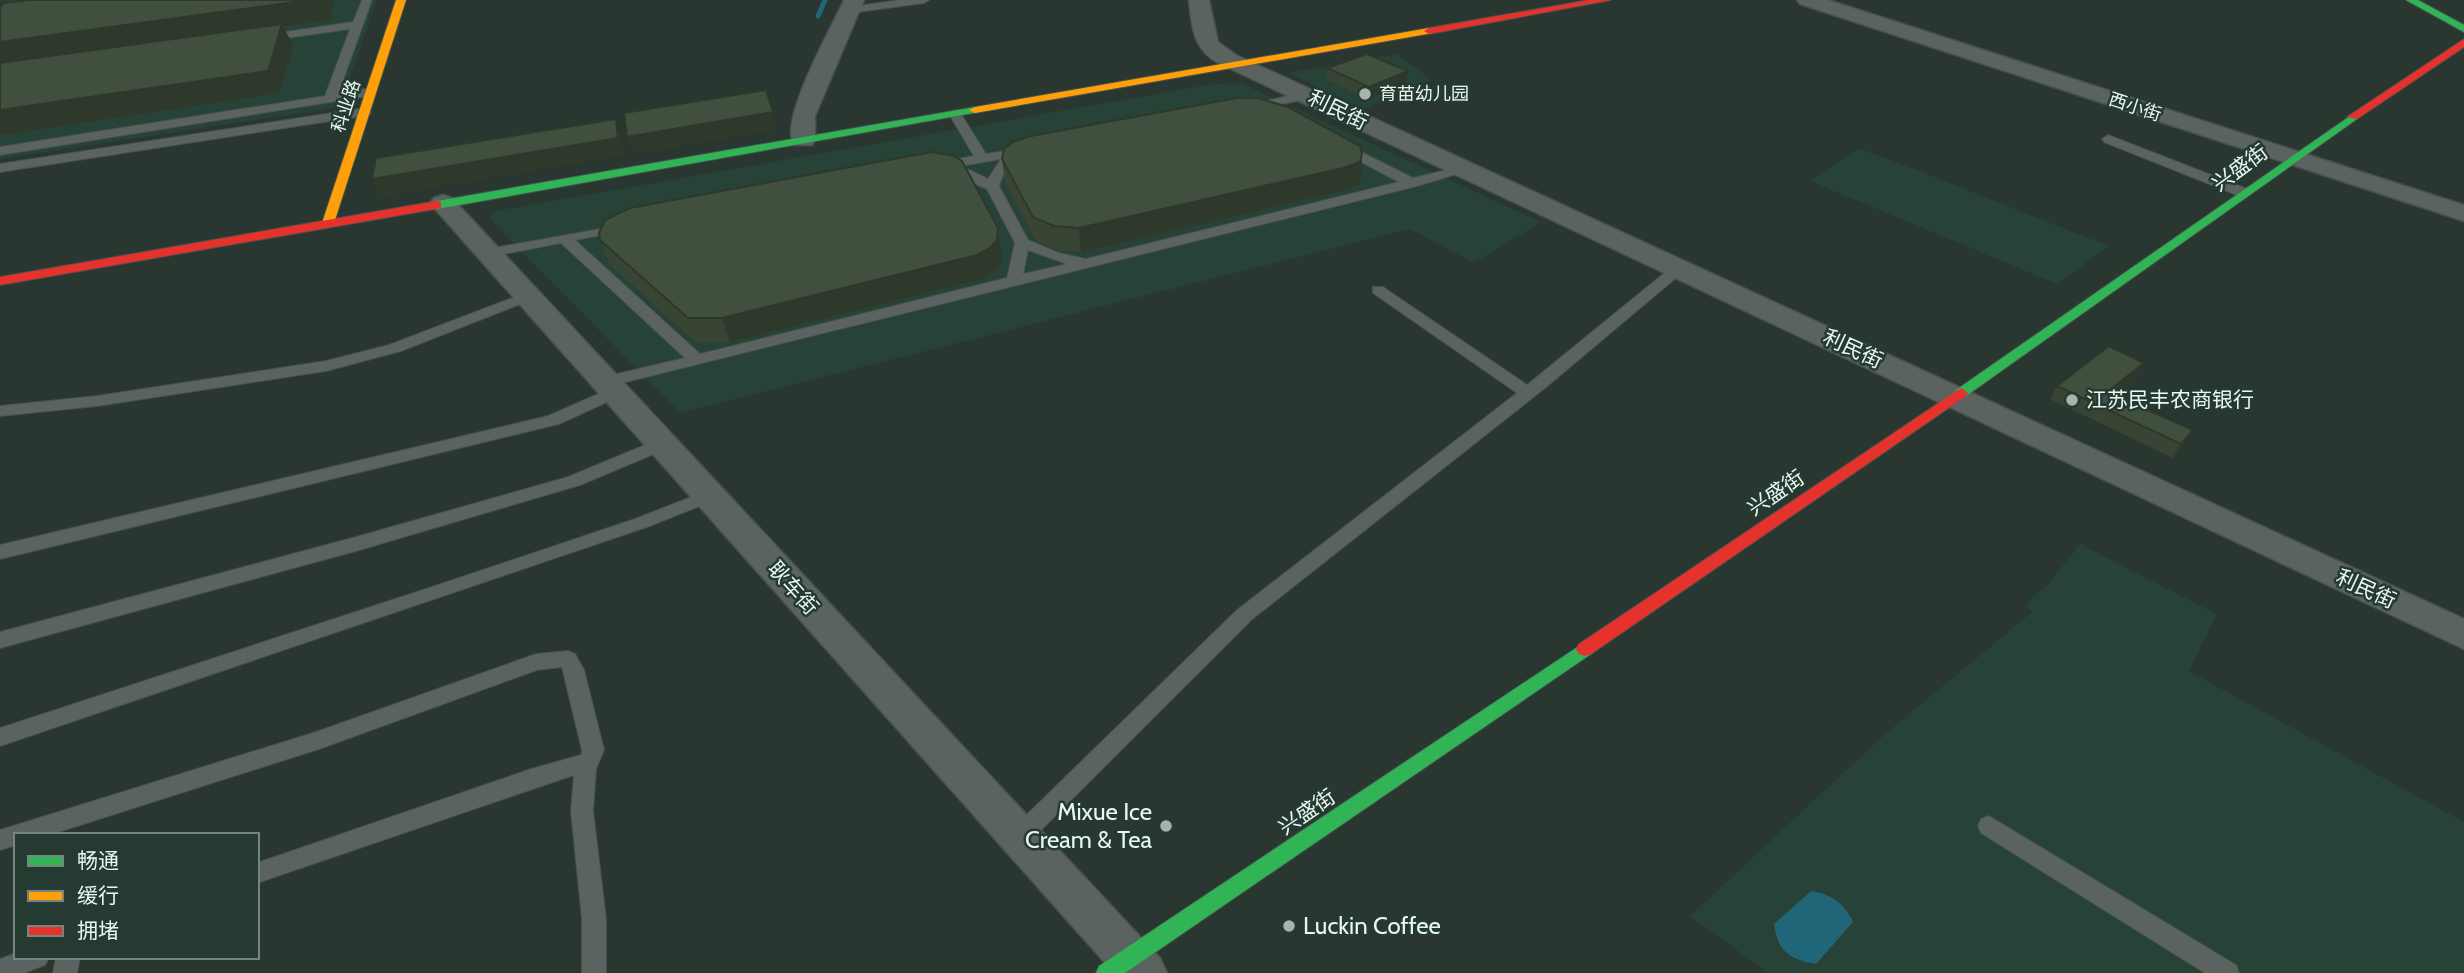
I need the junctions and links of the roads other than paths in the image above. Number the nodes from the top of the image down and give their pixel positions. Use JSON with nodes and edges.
{"nodes":[{"id":1,"x":368,"y":0,"type":"edge"},
{"id":2,"x":401,"y":0,"type":"edge"},
{"id":3,"x":925,"y":0,"type":"edge"},
{"id":4,"x":1199,"y":0,"type":"edge"},
{"id":5,"x":1606,"y":0,"type":"edge"},
{"id":6,"x":1807,"y":0,"type":"edge"},
{"id":7,"x":2411,"y":0,"type":"edge"},
{"id":8,"x":2436,"y":0,"type":"edge"},
{"id":9,"x":852,"y":5,"type":"edge"},
{"id":10,"x":2464,"y":15,"type":"edge"},
{"id":11,"x":358,"y":25,"type":"junction"},
{"id":12,"x":2464,"y":29,"type":"edge"},
{"id":13,"x":248,"y":41,"type":"edge"},
{"id":14,"x":2464,"y":42,"type":"edge"},
{"id":15,"x":1241,"y":64,"type":"junction"},
{"id":16,"x":371,"y":92,"type":"junction"},
{"id":17,"x":1307,"y":95,"type":"junction"},
{"id":18,"x":330,"y":99,"type":"junction"},
{"id":19,"x":1259,"y":105,"type":"junction"},
{"id":20,"x":1232,"y":110,"type":"edge"},
{"id":21,"x":365,"y":111,"type":"junction"},
{"id":22,"x":955,"y":114,"type":"junction"},
{"id":23,"x":1283,"y":117,"type":"edge"},
{"id":24,"x":2108,"y":139,"type":"dead end"},
{"id":25,"x":803,"y":140,"type":"junction"},
{"id":26,"x":1330,"y":141,"type":"edge"},
{"id":27,"x":1041,"y":147,"type":"edge"},
{"id":28,"x":0,"y":151,"type":"edge"},
{"id":29,"x":1013,"y":152,"type":"junction"},
{"id":30,"x":982,"y":158,"type":"junction"},
{"id":31,"x":2291,"y":158,"type":"junction"},
{"id":32,"x":948,"y":164,"type":"junction"},
{"id":33,"x":0,"y":169,"type":"edge"},
{"id":34,"x":921,"y":170,"type":"edge"},
{"id":35,"x":1463,"y":170,"type":"junction"},
{"id":36,"x":1412,"y":183,"type":"junction"},
{"id":37,"x":992,"y":186,"type":"junction"},
{"id":38,"x":2242,"y":192,"type":"junction"},
{"id":39,"x":443,"y":203,"type":"junction"},
{"id":40,"x":2464,"y":212,"type":"edge"},
{"id":41,"x":328,"y":223,"type":"junction"},
{"id":42,"x":633,"y":225,"type":"edge"},
{"id":43,"x":564,"y":238,"type":"junction"},
{"id":44,"x":1022,"y":243,"type":"junction"},
{"id":45,"x":488,"y":253,"type":"junction"},
{"id":46,"x":1087,"y":263,"type":"junction"},
{"id":47,"x":1678,"y":269,"type":"junction"},
{"id":48,"x":0,"y":281,"type":"edge"},
{"id":49,"x":1014,"y":281,"type":"junction"},
{"id":50,"x":1378,"y":290,"type":"dead end"},
{"id":51,"x":528,"y":296,"type":"junction"},
{"id":52,"x":696,"y":360,"type":"junction"},
{"id":53,"x":610,"y":387,"type":"junction"},
{"id":54,"x":1527,"y":393,"type":"junction"},
{"id":55,"x":1956,"y":397,"type":"junction"},
{"id":56,"x":0,"y":411,"type":"edge"},
{"id":57,"x":662,"y":443,"type":"junction"},
{"id":58,"x":709,"y":495,"type":"junction"},
{"id":59,"x":0,"y":552,"type":"edge"},
{"id":60,"x":2464,"y":635,"type":"edge"},
{"id":61,"x":0,"y":639,"type":"edge"},
{"id":62,"x":0,"y":737,"type":"edge"},
{"id":63,"x":587,"y":762,"type":"junction"},
{"id":64,"x":1989,"y":826,"type":"dead end"},
{"id":65,"x":23,"y":833,"type":"edge"},
{"id":66,"x":1019,"y":836,"type":"junction"},
{"id":67,"x":259,"y":872,"type":"edge"},
{"id":68,"x":31,"y":959,"type":"edge"},
{"id":69,"x":1127,"y":968,"type":"edge"},
{"id":70,"x":0,"y":970,"type":"edge"},
{"id":71,"x":594,"y":973,"type":"edge"},
{"id":72,"x":2227,"y":973,"type":"edge"}],
"edges":[{"from":1,"to":11,"type":"lane"},
{"from":2,"to":16,"type":"street","name":"科业路"},
{"from":3,"to":9,"type":"lane"},
{"from":4,"to":15,"type":"street","name":"利民街"},
{"from":5,"to":15,"type":"street"},
{"from":6,"to":31,"type":"street","name":"西小街"},
{"from":7,"to":12,"type":"street"},
{"from":8,"to":10,"type":"street"},
{"from":9,"to":25,"type":"street"},
{"from":11,"to":13,"type":"lane"},
{"from":11,"to":18,"type":"lane"},
{"from":14,"to":31,"type":"street","name":"兴盛街"},
{"from":15,"to":17,"type":"street","name":"利民街"},
{"from":15,"to":22,"type":"street"},
{"from":16,"to":18,"type":"lane"},
{"from":16,"to":21,"type":"street","name":"科业路"},
{"from":17,"to":19,"type":"lane"},
{"from":17,"to":35,"type":"street","name":"利民街"},
{"from":18,"to":28,"type":"lane"},
{"from":19,"to":20,"type":"lane"},
{"from":19,"to":23,"type":"lane"},
{"from":21,"to":33,"type":"lane"},
{"from":21,"to":41,"type":"street","name":"科业路"},
{"from":22,"to":25,"type":"street"},
{"from":22,"to":30,"type":"lane"},
{"from":24,"to":38,"type":"lane"},
{"from":25,"to":39,"type":"street"},
{"from":26,"to":36,"type":"lane"},
{"from":27,"to":29,"type":"lane"},
{"from":29,"to":30,"type":"lane"},
{"from":29,"to":37,"type":"lane"},
{"from":30,"to":32,"type":"lane"},
{"from":31,"to":38,"type":"street","name":"兴盛街"},
{"from":31,"to":40,"type":"street","name":"西小街"},
{"from":32,"to":34,"type":"lane"},
{"from":32,"to":37,"type":"lane"},
{"from":35,"to":36,"type":"lane"},
{"from":35,"to":47,"type":"street","name":"利民街"},
{"from":36,"to":46,"type":"lane"},
{"from":37,"to":44,"type":"lane"},
{"from":38,"to":55,"type":"street","name":"兴盛街"},
{"from":39,"to":41,"type":"street"},
{"from":39,"to":45,"type":"street","name":"耿车街"},
{"from":41,"to":48,"type":"street"},
{"from":42,"to":43,"type":"lane"},
{"from":43,"to":45,"type":"lane"},
{"from":43,"to":52,"type":"lane"},
{"from":44,"to":46,"type":"lane"},
{"from":44,"to":49,"type":"lane"},
{"from":45,"to":51,"type":"street","name":"耿车街"},
{"from":46,"to":49,"type":"lane"},
{"from":47,"to":54,"type":"lane"},
{"from":47,"to":55,"type":"street","name":"利民街"},
{"from":49,"to":52,"type":"lane"},
{"from":50,"to":54,"type":"lane"},
{"from":51,"to":53,"type":"street","name":"耿车街"},
{"from":51,"to":56,"type":"lane"},
{"from":52,"to":53,"type":"lane"},
{"from":53,"to":57,"type":"street","name":"耿车街"},
{"from":53,"to":59,"type":"lane"},
{"from":54,"to":66,"type":"lane"},
{"from":55,"to":60,"type":"street","name":"利民街"},
{"from":55,"to":69,"type":"street","name":"兴盛街"},
{"from":57,"to":58,"type":"street","name":"耿车街"},
{"from":57,"to":61,"type":"lane"},
{"from":58,"to":62,"type":"lane"},
{"from":58,"to":66,"type":"street","name":"耿车街"},
{"from":63,"to":65,"type":"lane"},
{"from":63,"to":67,"type":"lane"},
{"from":63,"to":71,"type":"lane"},
{"from":64,"to":72,"type":"lane"},
{"from":66,"to":69,"type":"street","name":"耿车街"},
{"from":68,"to":70,"type":"lane"}]}
